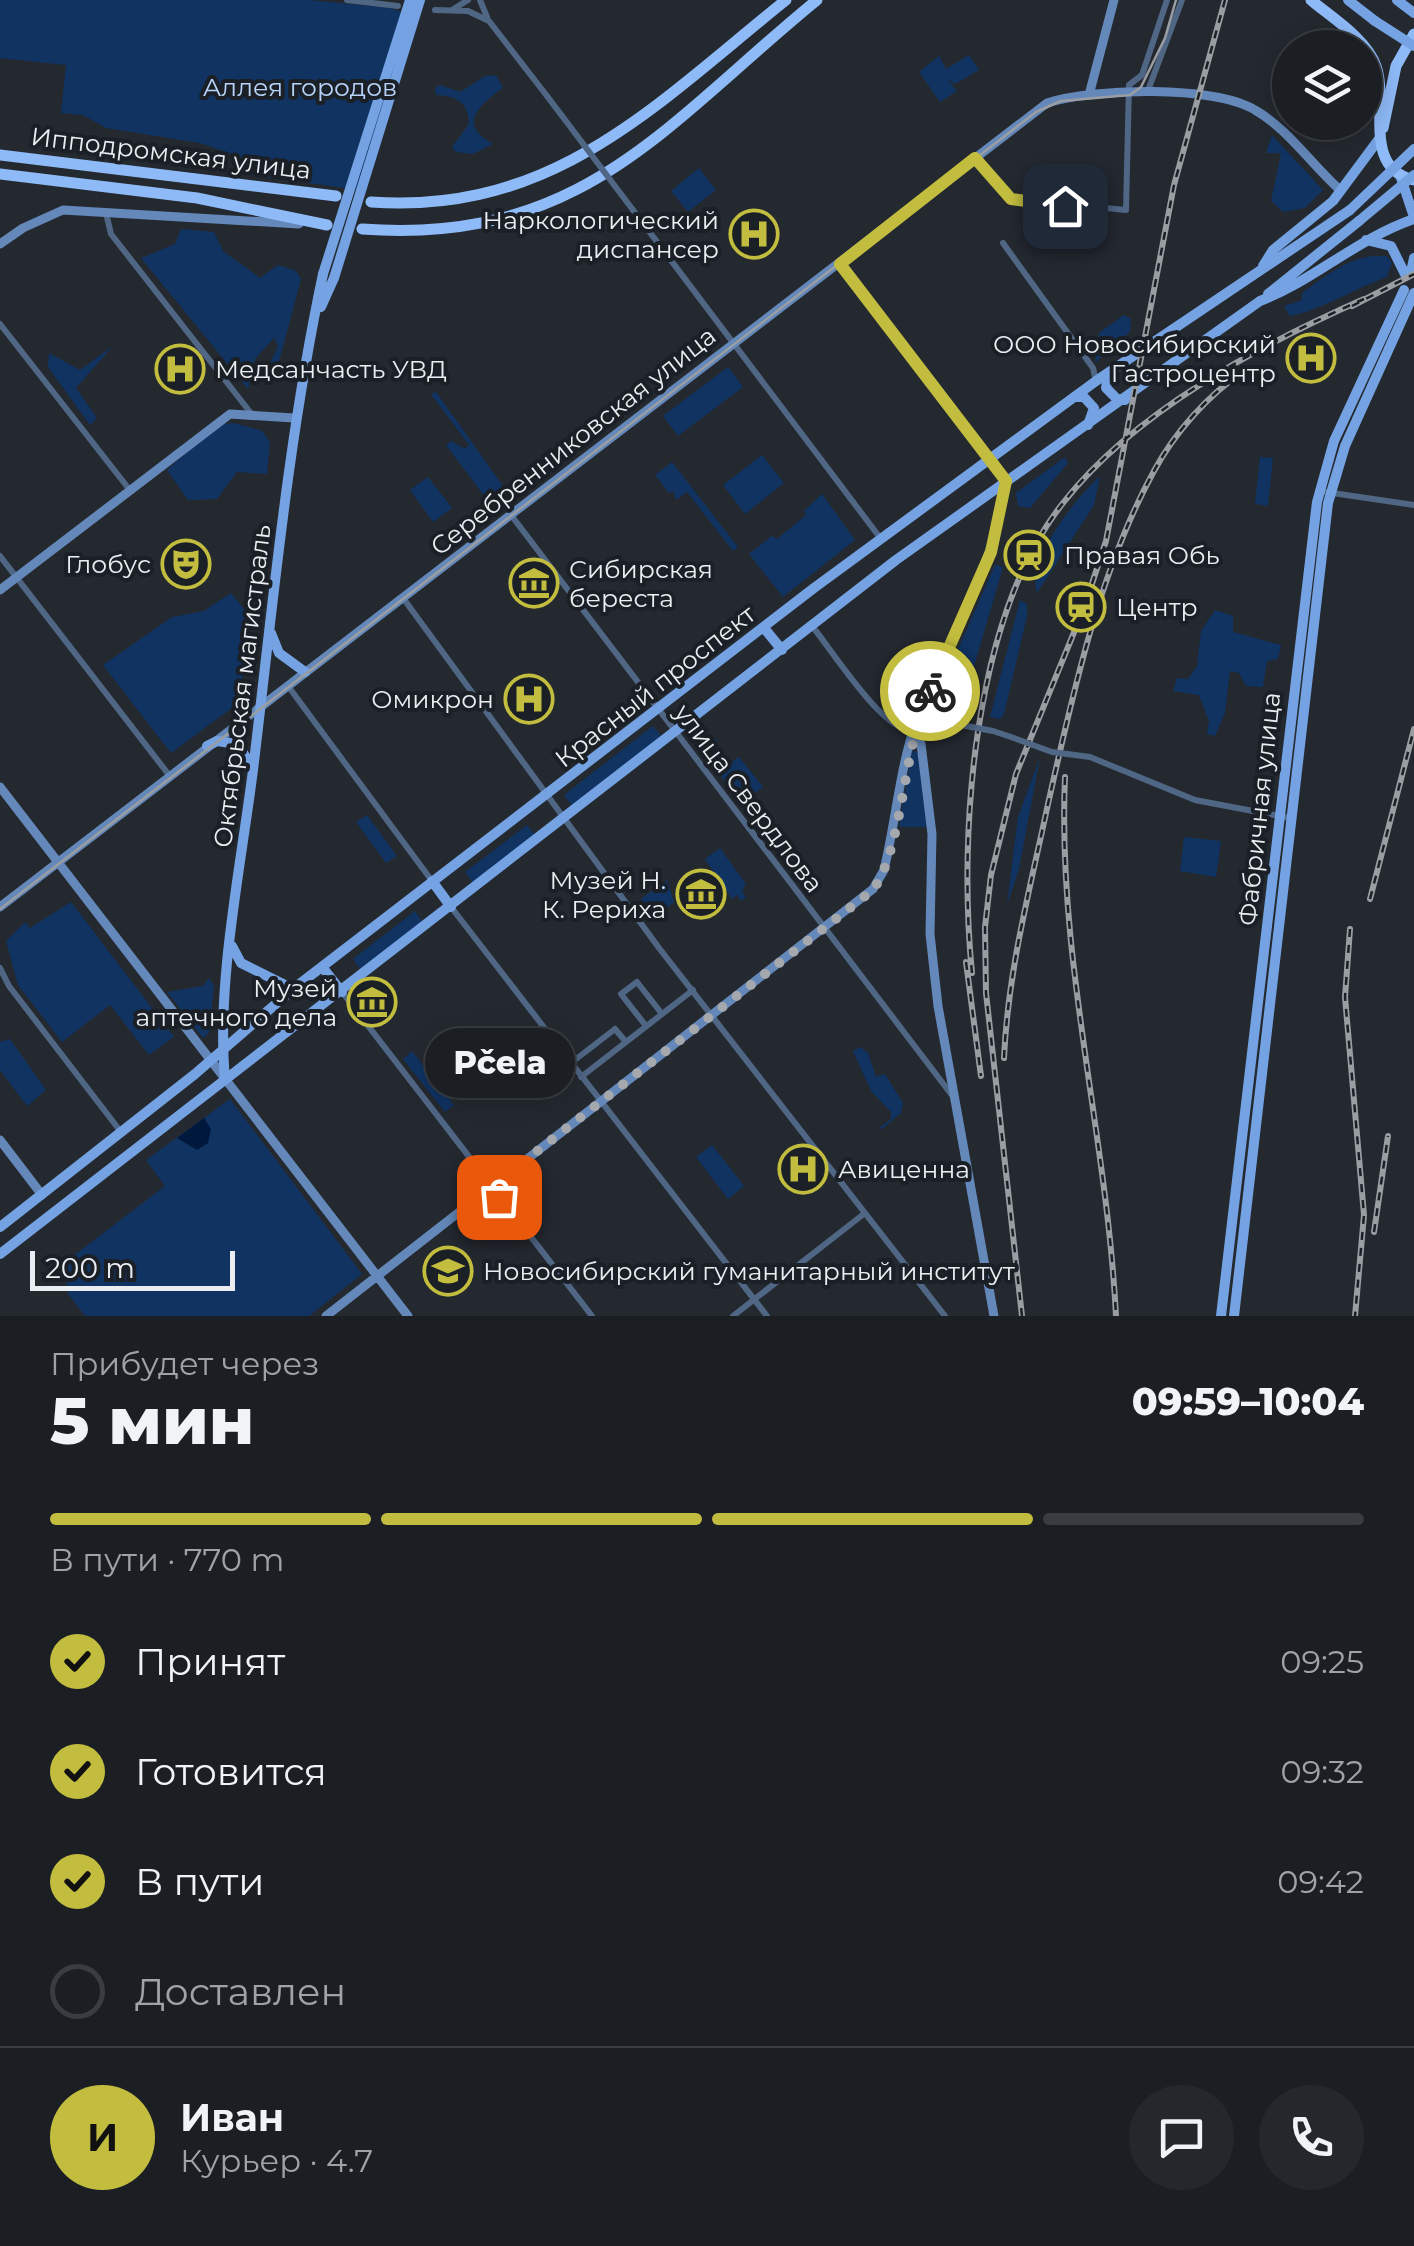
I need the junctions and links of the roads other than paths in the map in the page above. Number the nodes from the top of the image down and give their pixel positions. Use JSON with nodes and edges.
{"nodes":[{"id":1,"x":348,"y":0,"type":"edge"},
{"id":2,"x":410,"y":0,"type":"edge"},
{"id":3,"x":420,"y":0,"type":"edge"},
{"id":4,"x":468,"y":0,"type":"edge"},
{"id":5,"x":480,"y":0,"type":"edge"},
{"id":6,"x":786,"y":0,"type":"edge"},
{"id":7,"x":817,"y":0,"type":"edge"},
{"id":8,"x":1114,"y":0,"type":"edge"},
{"id":9,"x":1167,"y":0,"type":"edge"},
{"id":10,"x":1182,"y":0,"type":"edge"},
{"id":11,"x":1312,"y":0,"type":"edge"},
{"id":12,"x":1348,"y":0,"type":"edge"},
{"id":13,"x":1397,"y":0,"type":"edge"},
{"id":14,"x":398,"y":6,"type":"dead end"},
{"id":15,"x":436,"y":10,"type":"dead end"},
{"id":16,"x":450,"y":10,"type":"junction"},
{"id":17,"x":1414,"y":13,"type":"edge"},
{"id":18,"x":489,"y":21,"type":"junction"},
{"id":19,"x":1346,"y":30,"type":"edge"},
{"id":20,"x":1414,"y":34,"type":"edge"},
{"id":21,"x":1414,"y":46,"type":"edge"},
{"id":22,"x":687,"y":85,"type":"junction"},
{"id":23,"x":1129,"y":93,"type":"junction"},
{"id":24,"x":1147,"y":94,"type":"junction"},
{"id":25,"x":1089,"y":96,"type":"junction"},
{"id":26,"x":702,"y":101,"type":"junction"},
{"id":27,"x":1382,"y":126,"type":"edge"},
{"id":28,"x":1378,"y":140,"type":"edge"},
{"id":29,"x":1379,"y":140,"type":"edge"},
{"id":30,"x":1414,"y":149,"type":"edge"},
{"id":31,"x":0,"y":155,"type":"edge"},
{"id":32,"x":975,"y":158,"type":"junction"},
{"id":33,"x":0,"y":174,"type":"edge"},
{"id":34,"x":1410,"y":177,"type":"edge"},
{"id":35,"x":1340,"y":190,"type":"junction"},
{"id":36,"x":336,"y":196,"type":"dead end"},
{"id":37,"x":372,"y":202,"type":"dead end"},
{"id":38,"x":106,"y":212,"type":"junction"},
{"id":39,"x":1414,"y":218,"type":"edge"},
{"id":40,"x":327,"y":225,"type":"joint"},
{"id":41,"x":362,"y":229,"type":"dead end"},
{"id":42,"x":1360,"y":240,"type":"junction"},
{"id":43,"x":1003,"y":243,"type":"dead end"},
{"id":44,"x":0,"y":244,"type":"edge"},
{"id":45,"x":1414,"y":258,"type":"edge"},
{"id":46,"x":840,"y":264,"type":"junction"},
{"id":47,"x":1261,"y":270,"type":"junction"},
{"id":48,"x":328,"y":276,"type":"junction"},
{"id":49,"x":1409,"y":291,"type":"edge"},
{"id":50,"x":1260,"y":300,"type":"junction"},
{"id":51,"x":0,"y":324,"type":"edge"},
{"id":52,"x":733,"y":342,"type":"junction"},
{"id":53,"x":1110,"y":371,"type":"junction"},
{"id":54,"x":1096,"y":381,"type":"junction"},
{"id":55,"x":1073,"y":398,"type":"junction"},
{"id":56,"x":1125,"y":400,"type":"junction"},
{"id":57,"x":250,"y":412,"type":"junction"},
{"id":58,"x":294,"y":418,"type":"junction"},
{"id":59,"x":1087,"y":426,"type":"junction"},
{"id":60,"x":990,"y":458,"type":"junction"},
{"id":61,"x":1006,"y":481,"type":"junction"},
{"id":62,"x":129,"y":489,"type":"junction"},
{"id":63,"x":1324,"y":492,"type":"junction"},
{"id":64,"x":1414,"y":505,"type":"edge"},
{"id":65,"x":511,"y":515,"type":"junction"},
{"id":66,"x":881,"y":539,"type":"junction"},
{"id":67,"x":0,"y":556,"type":"edge"},
{"id":68,"x":896,"y":560,"type":"junction"},
{"id":69,"x":17,"y":577,"type":"junction"},
{"id":70,"x":0,"y":590,"type":"edge"},
{"id":71,"x":403,"y":598,"type":"junction"},
{"id":72,"x":269,"y":626,"type":"junction"},
{"id":73,"x":812,"y":626,"type":"junction"},
{"id":74,"x":764,"y":628,"type":"junction"},
{"id":75,"x":782,"y":650,"type":"junction"},
{"id":76,"x":305,"y":672,"type":"junction"},
{"id":77,"x":287,"y":685,"type":"junction"},
{"id":78,"x":260,"y":706,"type":"junction"},
{"id":79,"x":657,"y":711,"type":"junction"},
{"id":80,"x":918,"y":716,"type":"junction"},
{"id":81,"x":913,"y":731,"type":"junction"},
{"id":82,"x":674,"y":733,"type":"junction"},
{"id":83,"x":207,"y":746,"type":"junction"},
{"id":84,"x":253,"y":768,"type":"junction"},
{"id":85,"x":170,"y":775,"type":"junction"},
{"id":86,"x":0,"y":787,"type":"edge"},
{"id":87,"x":546,"y":795,"type":"junction"},
{"id":88,"x":1284,"y":817,"type":"junction"},
{"id":89,"x":564,"y":820,"type":"junction"},
{"id":90,"x":58,"y":862,"type":"junction"},
{"id":91,"x":432,"y":881,"type":"junction"},
{"id":92,"x":0,"y":907,"type":"edge"},
{"id":93,"x":451,"y":907,"type":"junction"},
{"id":94,"x":823,"y":930,"type":"junction"},
{"id":95,"x":232,"y":946,"type":"junction"},
{"id":96,"x":0,"y":968,"type":"edge"},
{"id":97,"x":322,"y":968,"type":"junction"},
{"id":98,"x":293,"y":990,"type":"junction"},
{"id":99,"x":692,"y":990,"type":"junction"},
{"id":100,"x":342,"y":992,"type":"junction"},
{"id":101,"x":662,"y":1014,"type":"junction"},
{"id":102,"x":713,"y":1016,"type":"junction"},
{"id":103,"x":646,"y":1026,"type":"junction"},
{"id":104,"x":626,"y":1042,"type":"junction"},
{"id":105,"x":222,"y":1048,"type":"junction"},
{"id":106,"x":210,"y":1060,"type":"junction"},
{"id":107,"x":570,"y":1063,"type":"junction"},
{"id":108,"x":582,"y":1077,"type":"junction"},
{"id":109,"x":225,"y":1080,"type":"junction"},
{"id":110,"x":600,"y":1101,"type":"junction"},
{"id":111,"x":958,"y":1103,"type":"junction"},
{"id":112,"x":121,"y":1132,"type":"junction"},
{"id":113,"x":0,"y":1140,"type":"edge"},
{"id":114,"x":491,"y":1187,"type":"junction"},
{"id":115,"x":42,"y":1195,"type":"junction"},
{"id":116,"x":866,"y":1213,"type":"junction"},
{"id":117,"x":1,"y":1226,"type":"edge"},
{"id":118,"x":0,"y":1254,"type":"edge"},
{"id":119,"x":377,"y":1276,"type":"junction"},
{"id":120,"x":754,"y":1300,"type":"junction"},
{"id":121,"x":326,"y":1316,"type":"edge"},
{"id":122,"x":408,"y":1316,"type":"edge"},
{"id":123,"x":592,"y":1316,"type":"edge"},
{"id":124,"x":734,"y":1316,"type":"edge"},
{"id":125,"x":767,"y":1316,"type":"edge"},
{"id":126,"x":945,"y":1316,"type":"edge"},
{"id":127,"x":994,"y":1316,"type":"edge"},
{"id":128,"x":1221,"y":1316,"type":"edge"},
{"id":129,"x":1234,"y":1316,"type":"edge"}],
"edges":[{"from":1,"to":14,"type":"street"},
{"from":2,"to":48,"type":"main road","name":"Октябрьская магистраль","bridge":true},
{"from":3,"to":48,"type":"main road","name":"Октябрьская магистраль","bridge":true},
{"from":4,"to":16,"type":"street"},
{"from":5,"to":18,"type":"street"},
{"from":6,"to":22,"type":"highway"},
{"from":7,"to":26,"type":"highway"},
{"from":8,"to":25,"type":"street"},
{"from":9,"to":23,"type":"street"},
{"from":10,"to":24,"type":"street"},
{"from":11,"to":19,"type":"highway"},
{"from":12,"to":21,"type":"main road","bridge":true},
{"from":13,"to":17,"type":"main road"},
{"from":15,"to":16,"type":"street"},
{"from":16,"to":18,"type":"street"},
{"from":18,"to":52,"type":"street","bridge":true},
{"from":20,"to":27,"type":"highway"},
{"from":22,"to":26,"type":"highway"},
{"from":22,"to":37,"type":"highway"},
{"from":23,"to":24,"type":"street","name":"Серебренниковская улица"},
{"from":23,"to":25,"type":"street","name":"Серебренниковская улица"},
{"from":23,"to":32,"type":"street"},
{"from":24,"to":35,"type":"street","name":"Серебренниковская улица"},
{"from":25,"to":32,"type":"street","name":"Серебренниковская улица"},
{"from":26,"to":41,"type":"highway"},
{"from":28,"to":35,"type":"main road","name":"Красный проспект"},
{"from":29,"to":34,"type":"highway"},
{"from":30,"to":47,"type":"main road","bridge":true},
{"from":31,"to":36,"type":"highway","name":"Ипподромская улица"},
{"from":32,"to":46,"type":"street","name":"Серебренниковская улица"},
{"from":33,"to":40,"type":"highway","name":"Ипподромская улица"},
{"from":34,"to":39,"type":"main road"},
{"from":34,"to":50,"type":"main road","bridge":true},
{"from":35,"to":47,"type":"main road","name":"Красный проспект"},
{"from":38,"to":40,"type":"street"},
{"from":38,"to":44,"type":"street"},
{"from":38,"to":57,"type":"street"},
{"from":39,"to":42,"type":"main road","name":"Красный проспект"},
{"from":42,"to":45,"type":"main road"},
{"from":42,"to":50,"type":"main road","name":"Красный проспект"},
{"from":43,"to":54,"type":"street"},
{"from":46,"to":52,"type":"street","name":"Серебренниковская улица"},
{"from":46,"to":60,"type":"street"},
{"from":47,"to":53,"type":"main road","name":"Красный проспект"},
{"from":48,"to":58,"type":"main road","name":"Октябрьская магистраль"},
{"from":49,"to":63,"type":"main road","name":"Фабричная улица"},
{"from":50,"to":56,"type":"main road","name":"Красный проспект"},
{"from":51,"to":62,"type":"street"},
{"from":52,"to":65,"type":"street","name":"Серебренниковская улица"},
{"from":52,"to":66,"type":"street"},
{"from":53,"to":54,"type":"main road","name":"Красный проспект"},
{"from":53,"to":56,"type":"main road"},
{"from":54,"to":55,"type":"main road","name":"Красный проспект"},
{"from":55,"to":59,"type":"main road"},
{"from":55,"to":60,"type":"main road","name":"Красный проспект"},
{"from":56,"to":59,"type":"main road","name":"Красный проспект"},
{"from":57,"to":58,"type":"street"},
{"from":57,"to":62,"type":"street"},
{"from":58,"to":72,"type":"main road","name":"Октябрьская магистраль"},
{"from":59,"to":61,"type":"main road","name":"Красный проспект"},
{"from":60,"to":61,"type":"main road"},
{"from":60,"to":66,"type":"main road","name":"Красный проспект"},
{"from":61,"to":68,"type":"main road","name":"Красный проспект"},
{"from":61,"to":80,"type":"street"},
{"from":62,"to":69,"type":"street"},
{"from":63,"to":64,"type":"street"},
{"from":63,"to":88,"type":"main road","name":"Фабричная улица"},
{"from":65,"to":71,"type":"street","name":"Серебренниковская улица"},
{"from":65,"to":79,"type":"street","name":"улица Свердлова"},
{"from":66,"to":68,"type":"main road"},
{"from":66,"to":74,"type":"main road","name":"Красный проспект"},
{"from":67,"to":69,"type":"street"},
{"from":68,"to":73,"type":"main road","name":"Красный проспект"},
{"from":69,"to":70,"type":"street"},
{"from":69,"to":85,"type":"street"},
{"from":71,"to":76,"type":"street","name":"Серебренниковская улица"},
{"from":71,"to":87,"type":"street"},
{"from":72,"to":76,"type":"main road"},
{"from":72,"to":78,"type":"main road","name":"Октябрьская магистраль"},
{"from":73,"to":75,"type":"main road","name":"Красный проспект"},
{"from":73,"to":81,"type":"street"},
{"from":74,"to":75,"type":"main road"},
{"from":74,"to":79,"type":"main road","name":"Красный проспект"},
{"from":75,"to":82,"type":"main road","name":"Красный проспект"},
{"from":76,"to":77,"type":"street","name":"Серебренниковская улица"},
{"from":77,"to":78,"type":"street","name":"Серебренниковская улица"},
{"from":77,"to":91,"type":"street"},
{"from":78,"to":83,"type":"street","name":"Серебренниковская улица"},
{"from":78,"to":84,"type":"main road","name":"Октябрьская магистраль"},
{"from":79,"to":82,"type":"street","name":"улица Свердлова"},
{"from":79,"to":87,"type":"main road","name":"Красный проспект"},
{"from":80,"to":81,"type":"street"},
{"from":80,"to":88,"type":"street","bridge":true},
{"from":81,"to":94,"type":"street"},
{"from":81,"to":111,"type":"street"},
{"from":82,"to":89,"type":"main road","name":"Красный проспект"},
{"from":82,"to":94,"type":"street","name":"улица Свердлова"},
{"from":83,"to":84,"type":"main road"},
{"from":83,"to":85,"type":"street","name":"Серебренниковская улица"},
{"from":84,"to":95,"type":"main road","name":"Октябрьская магистраль"},
{"from":85,"to":90,"type":"street","name":"Серебренниковская улица"},
{"from":86,"to":90,"type":"street"},
{"from":87,"to":89,"type":"street"},
{"from":87,"to":91,"type":"main road","name":"Красный проспект"},
{"from":88,"to":128,"type":"main road","name":"Фабричная улица"},
{"from":88,"to":129,"type":"main road","name":"Фабричная улица"},
{"from":89,"to":93,"type":"main road","name":"Красный проспект"},
{"from":89,"to":99,"type":"street"},
{"from":90,"to":92,"type":"street","name":"Серебренниковская улица"},
{"from":90,"to":106,"type":"street"},
{"from":91,"to":93,"type":"main road"},
{"from":91,"to":97,"type":"main road","name":"Красный проспект"},
{"from":93,"to":100,"type":"main road","name":"Красный проспект"},
{"from":93,"to":107,"type":"street"},
{"from":94,"to":102,"type":"street"},
{"from":94,"to":111,"type":"street","name":"улица Свердлова"},
{"from":95,"to":98,"type":"main road"},
{"from":95,"to":105,"type":"main road","name":"Октябрьская магистраль"},
{"from":96,"to":112,"type":"street"},
{"from":97,"to":98,"type":"main road","name":"Красный проспект"},
{"from":97,"to":100,"type":"main road"},
{"from":98,"to":105,"type":"main road","name":"Красный проспект"},
{"from":99,"to":101,"type":"street"},
{"from":99,"to":102,"type":"street"},
{"from":100,"to":109,"type":"main road","name":"Красный проспект"},
{"from":100,"to":114,"type":"street"},
{"from":101,"to":103,"type":"street"},
{"from":101,"to":103,"type":"street"},
{"from":102,"to":110,"type":"street"},
{"from":102,"to":116,"type":"street"},
{"from":103,"to":104,"type":"street"},
{"from":104,"to":107,"type":"street"},
{"from":104,"to":108,"type":"street"},
{"from":105,"to":106,"type":"main road","name":"Красный проспект"},
{"from":105,"to":109,"type":"main road","name":"Октябрьская магистраль"},
{"from":106,"to":109,"type":"street"},
{"from":106,"to":112,"type":"main road","name":"Красный проспект"},
{"from":107,"to":108,"type":"street"},
{"from":108,"to":110,"type":"street"},
{"from":109,"to":118,"type":"main road","name":"Красный проспект"},
{"from":109,"to":119,"type":"street"},
{"from":110,"to":114,"type":"street"},
{"from":110,"to":120,"type":"street"},
{"from":111,"to":127,"type":"street"},
{"from":112,"to":115,"type":"main road","name":"Красный проспект"},
{"from":113,"to":115,"type":"street"},
{"from":114,"to":119,"type":"street"},
{"from":114,"to":123,"type":"street"},
{"from":115,"to":117,"type":"main road","name":"Красный проспект"},
{"from":116,"to":120,"type":"street"},
{"from":116,"to":126,"type":"street"},
{"from":119,"to":121,"type":"street"},
{"from":119,"to":122,"type":"street"},
{"from":120,"to":124,"type":"street"},
{"from":120,"to":125,"type":"street"}]}
